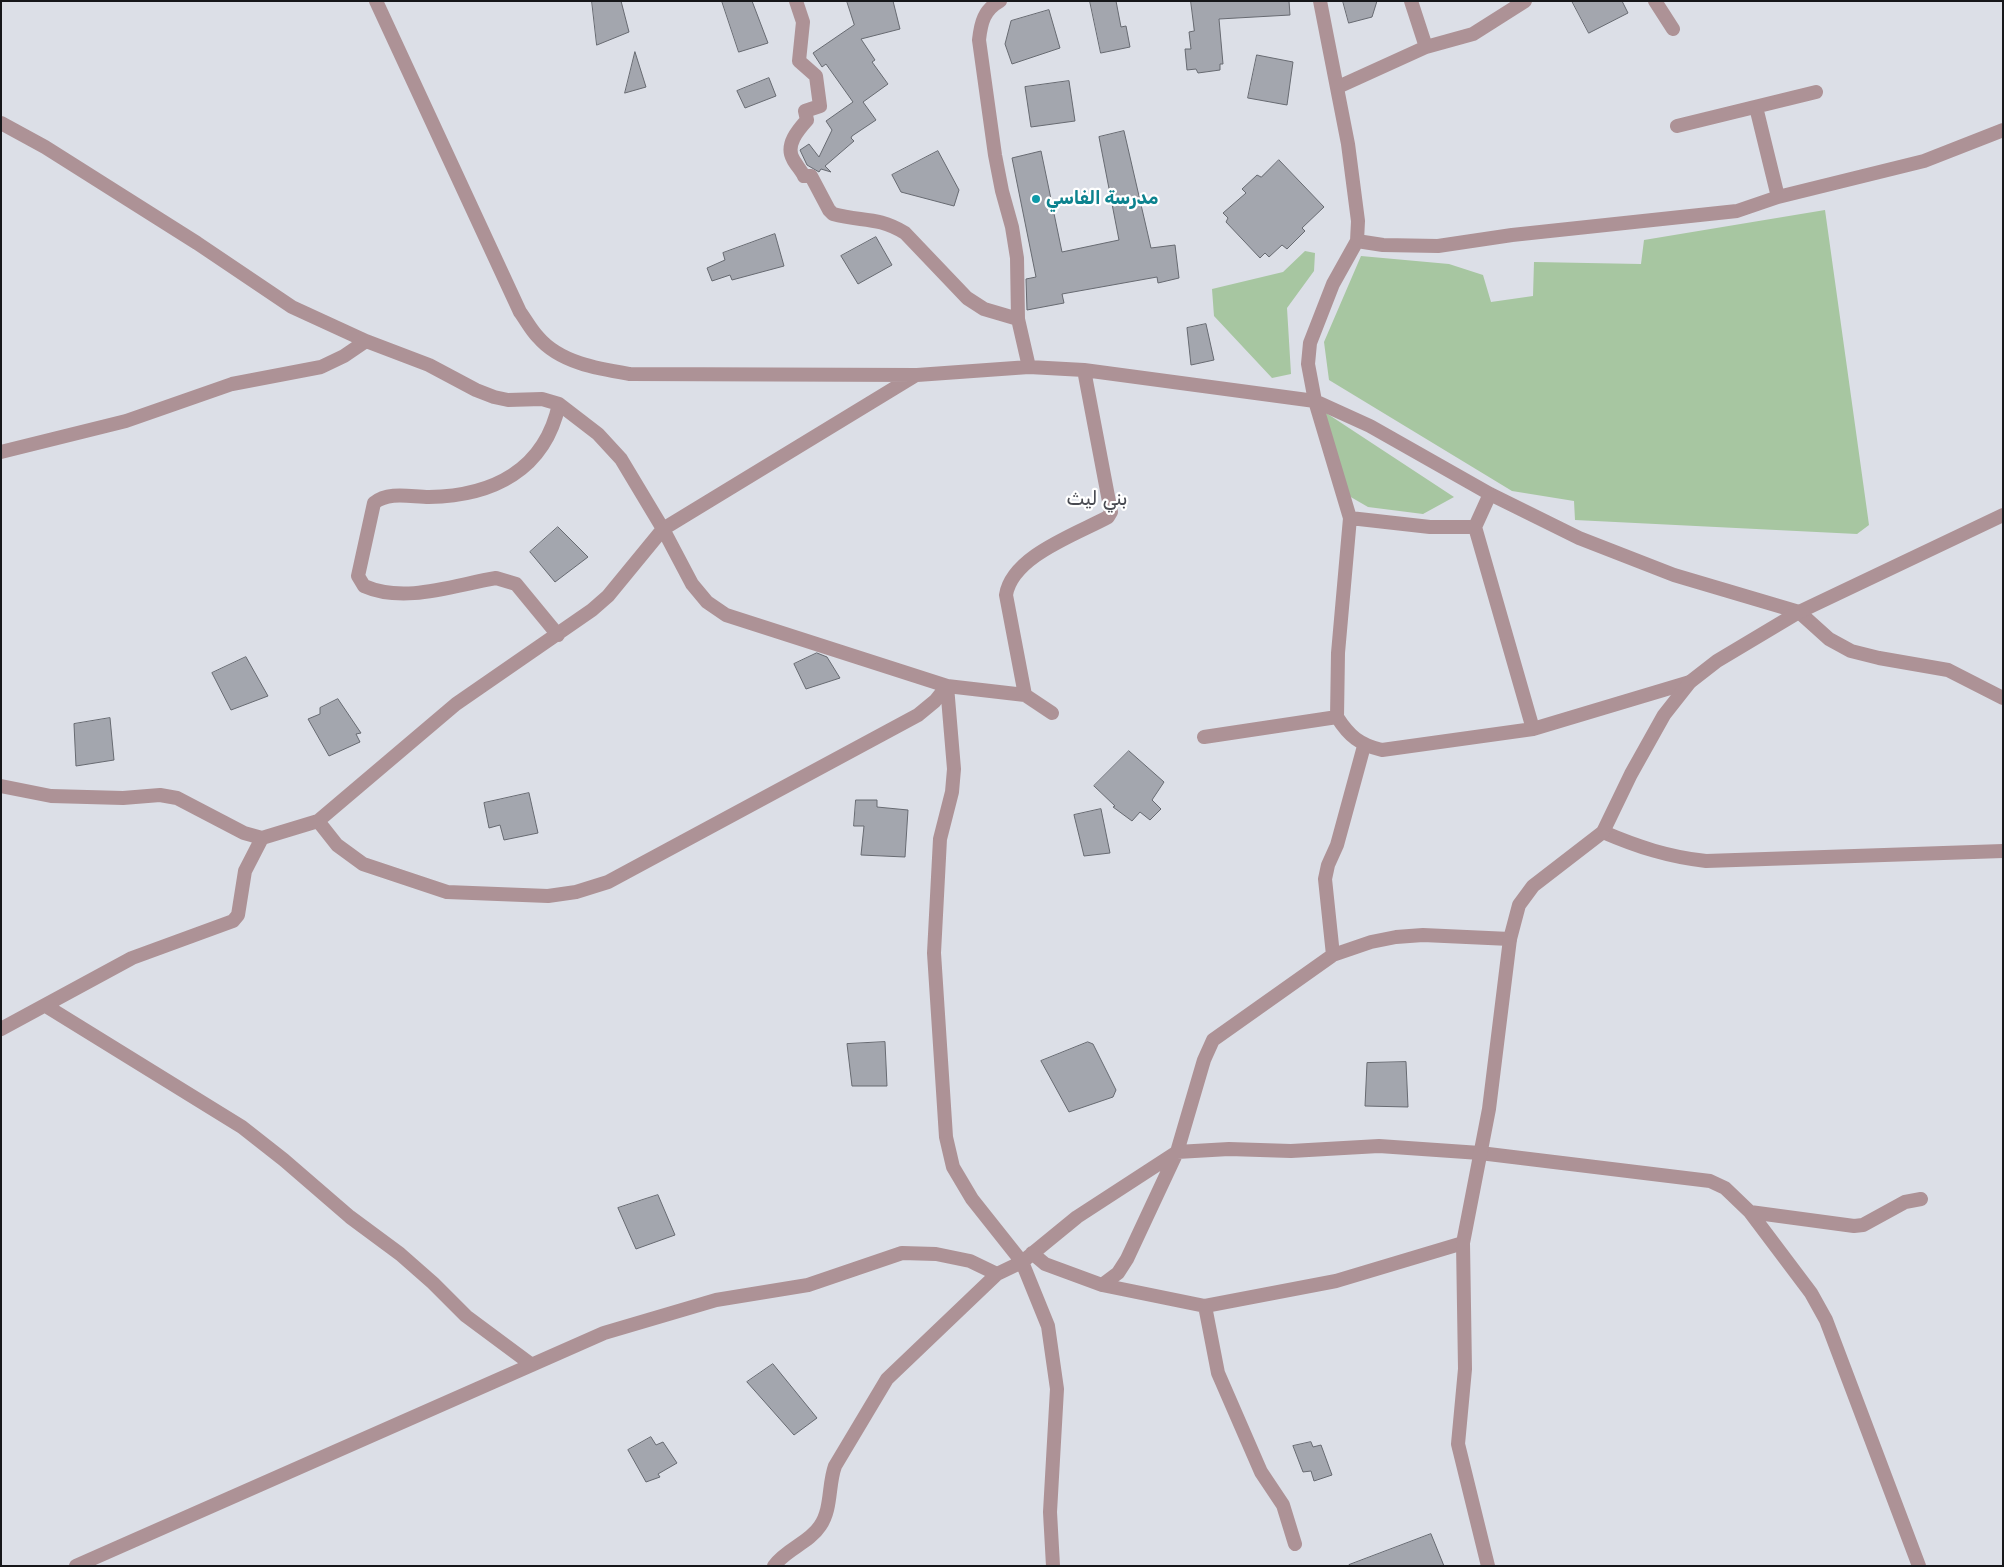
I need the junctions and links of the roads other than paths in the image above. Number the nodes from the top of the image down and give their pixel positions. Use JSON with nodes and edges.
{"nodes":[{"id":1,"x":376,"y":1,"type":"edge"},
{"id":2,"x":796,"y":1,"type":"edge"},
{"id":3,"x":1000,"y":1,"type":"edge"},
{"id":4,"x":1320,"y":1,"type":"edge"},
{"id":5,"x":1411,"y":1,"type":"edge"},
{"id":6,"x":1525,"y":1,"type":"edge"},
{"id":7,"x":1655,"y":1,"type":"edge"},
{"id":8,"x":1673,"y":29,"type":"dead end"},
{"id":9,"x":1426,"y":47,"type":"junction"},
{"id":10,"x":1338,"y":87,"type":"junction"},
{"id":11,"x":1816,"y":92,"type":"dead end"},
{"id":12,"x":1756,"y":107,"type":"junction"},
{"id":13,"x":1,"y":123,"type":"edge"},
{"id":14,"x":1677,"y":126,"type":"dead end"},
{"id":15,"x":2003,"y":130,"type":"edge"},
{"id":16,"x":1778,"y":197,"type":"junction"},
{"id":17,"x":1357,"y":241,"type":"junction"},
{"id":18,"x":1018,"y":319,"type":"junction"},
{"id":19,"x":366,"y":341,"type":"junction"},
{"id":20,"x":1029,"y":367,"type":"junction"},
{"id":21,"x":1084,"y":370,"type":"junction"},
{"id":22,"x":917,"y":375,"type":"junction"},
{"id":23,"x":1315,"y":401,"type":"junction"},
{"id":24,"x":559,"y":404,"type":"junction"},
{"id":25,"x":1,"y":452,"type":"edge"},
{"id":26,"x":1490,"y":494,"type":"junction"},
{"id":27,"x":2003,"y":515,"type":"edge"},
{"id":28,"x":1350,"y":518,"type":"junction"},
{"id":29,"x":1475,"y":527,"type":"junction"},
{"id":30,"x":663,"y":529,"type":"junction"},
{"id":31,"x":1799,"y":612,"type":"junction"},
{"id":32,"x":558,"y":634,"type":"junction"},
{"id":33,"x":1690,"y":682,"type":"junction"},
{"id":34,"x":947,"y":686,"type":"junction"},
{"id":35,"x":1025,"y":695,"type":"junction"},
{"id":36,"x":2003,"y":698,"type":"edge"},
{"id":37,"x":1052,"y":713,"type":"dead end"},
{"id":38,"x":1337,"y":717,"type":"junction"},
{"id":39,"x":1533,"y":730,"type":"junction"},
{"id":40,"x":1204,"y":737,"type":"dead end"},
{"id":41,"x":1364,"y":746,"type":"junction"},
{"id":42,"x":1,"y":786,"type":"edge"},
{"id":43,"x":318,"y":821,"type":"junction"},
{"id":44,"x":1603,"y":832,"type":"junction"},
{"id":45,"x":262,"y":838,"type":"junction"},
{"id":46,"x":2003,"y":851,"type":"edge"},
{"id":47,"x":1510,"y":939,"type":"junction"},
{"id":48,"x":1333,"y":955,"type":"junction"},
{"id":49,"x":46,"y":1006,"type":"junction"},
{"id":50,"x":1,"y":1029,"type":"edge"},
{"id":51,"x":1177,"y":1152,"type":"junction"},
{"id":52,"x":1480,"y":1153,"type":"junction"},
{"id":53,"x":1921,"y":1198,"type":"dead end"},
{"id":54,"x":1750,"y":1212,"type":"junction"},
{"id":55,"x":1463,"y":1243,"type":"junction"},
{"id":56,"x":1027,"y":1257,"type":"junction"},
{"id":57,"x":997,"y":1274,"type":"junction"},
{"id":58,"x":1102,"y":1286,"type":"junction"},
{"id":59,"x":1205,"y":1306,"type":"junction"},
{"id":60,"x":532,"y":1365,"type":"junction"},
{"id":61,"x":1295,"y":1544,"type":"dead end"},
{"id":62,"x":76,"y":1566,"type":"edge"},
{"id":63,"x":774,"y":1566,"type":"edge"},
{"id":64,"x":1053,"y":1566,"type":"edge"},
{"id":65,"x":1488,"y":1566,"type":"edge"},
{"id":66,"x":1919,"y":1566,"type":"edge"}],
"edges":[{"from":1,"to":22,"type":"street"},
{"from":2,"to":18,"type":"street"},
{"from":3,"to":18,"type":"street"},
{"from":4,"to":10,"type":"street"},
{"from":5,"to":9,"type":"street"},
{"from":6,"to":9,"type":"street"},
{"from":7,"to":8,"type":"street"},
{"from":9,"to":10,"type":"street"},
{"from":10,"to":17,"type":"street"},
{"from":11,"to":12,"type":"street"},
{"from":12,"to":14,"type":"street"},
{"from":12,"to":16,"type":"street"},
{"from":13,"to":19,"type":"street"},
{"from":15,"to":16,"type":"street"},
{"from":16,"to":17,"type":"street"},
{"from":17,"to":23,"type":"street"},
{"from":18,"to":20,"type":"street"},
{"from":19,"to":24,"type":"street"},
{"from":19,"to":25,"type":"street"},
{"from":20,"to":21,"type":"street"},
{"from":20,"to":22,"type":"street"},
{"from":21,"to":23,"type":"street"},
{"from":21,"to":35,"type":"street"},
{"from":22,"to":30,"type":"street"},
{"from":23,"to":26,"type":"street"},
{"from":23,"to":28,"type":"street"},
{"from":24,"to":30,"type":"street"},
{"from":24,"to":32,"type":"street"},
{"from":26,"to":29,"type":"street"},
{"from":26,"to":31,"type":"street"},
{"from":27,"to":31,"type":"street"},
{"from":28,"to":29,"type":"street"},
{"from":28,"to":38,"type":"street"},
{"from":29,"to":39,"type":"street"},
{"from":30,"to":32,"type":"street"},
{"from":30,"to":34,"type":"street"},
{"from":31,"to":33,"type":"street"},
{"from":31,"to":36,"type":"street"},
{"from":32,"to":43,"type":"street"},
{"from":33,"to":39,"type":"street"},
{"from":33,"to":44,"type":"street"},
{"from":34,"to":35,"type":"street"},
{"from":34,"to":43,"type":"street"},
{"from":34,"to":56,"type":"street"},
{"from":35,"to":37,"type":"street"},
{"from":38,"to":40,"type":"street"},
{"from":38,"to":41,"type":"street"},
{"from":39,"to":41,"type":"street"},
{"from":41,"to":48,"type":"street"},
{"from":42,"to":45,"type":"street"},
{"from":43,"to":45,"type":"street"},
{"from":44,"to":46,"type":"street"},
{"from":44,"to":47,"type":"street"},
{"from":45,"to":49,"type":"street"},
{"from":47,"to":48,"type":"street"},
{"from":47,"to":52,"type":"street"},
{"from":48,"to":51,"type":"street"},
{"from":49,"to":50,"type":"street"},
{"from":49,"to":60,"type":"street"},
{"from":51,"to":52,"type":"street"},
{"from":51,"to":56,"type":"street"},
{"from":51,"to":58,"type":"street"},
{"from":52,"to":54,"type":"street"},
{"from":52,"to":55,"type":"street"},
{"from":53,"to":54,"type":"street"},
{"from":54,"to":66,"type":"street"},
{"from":55,"to":59,"type":"street"},
{"from":55,"to":65,"type":"street"},
{"from":56,"to":57,"type":"street"},
{"from":56,"to":58,"type":"street"},
{"from":56,"to":64,"type":"street"},
{"from":57,"to":60,"type":"street"},
{"from":57,"to":63,"type":"street"},
{"from":58,"to":59,"type":"street"},
{"from":59,"to":61,"type":"street"},
{"from":60,"to":62,"type":"street"}]}
